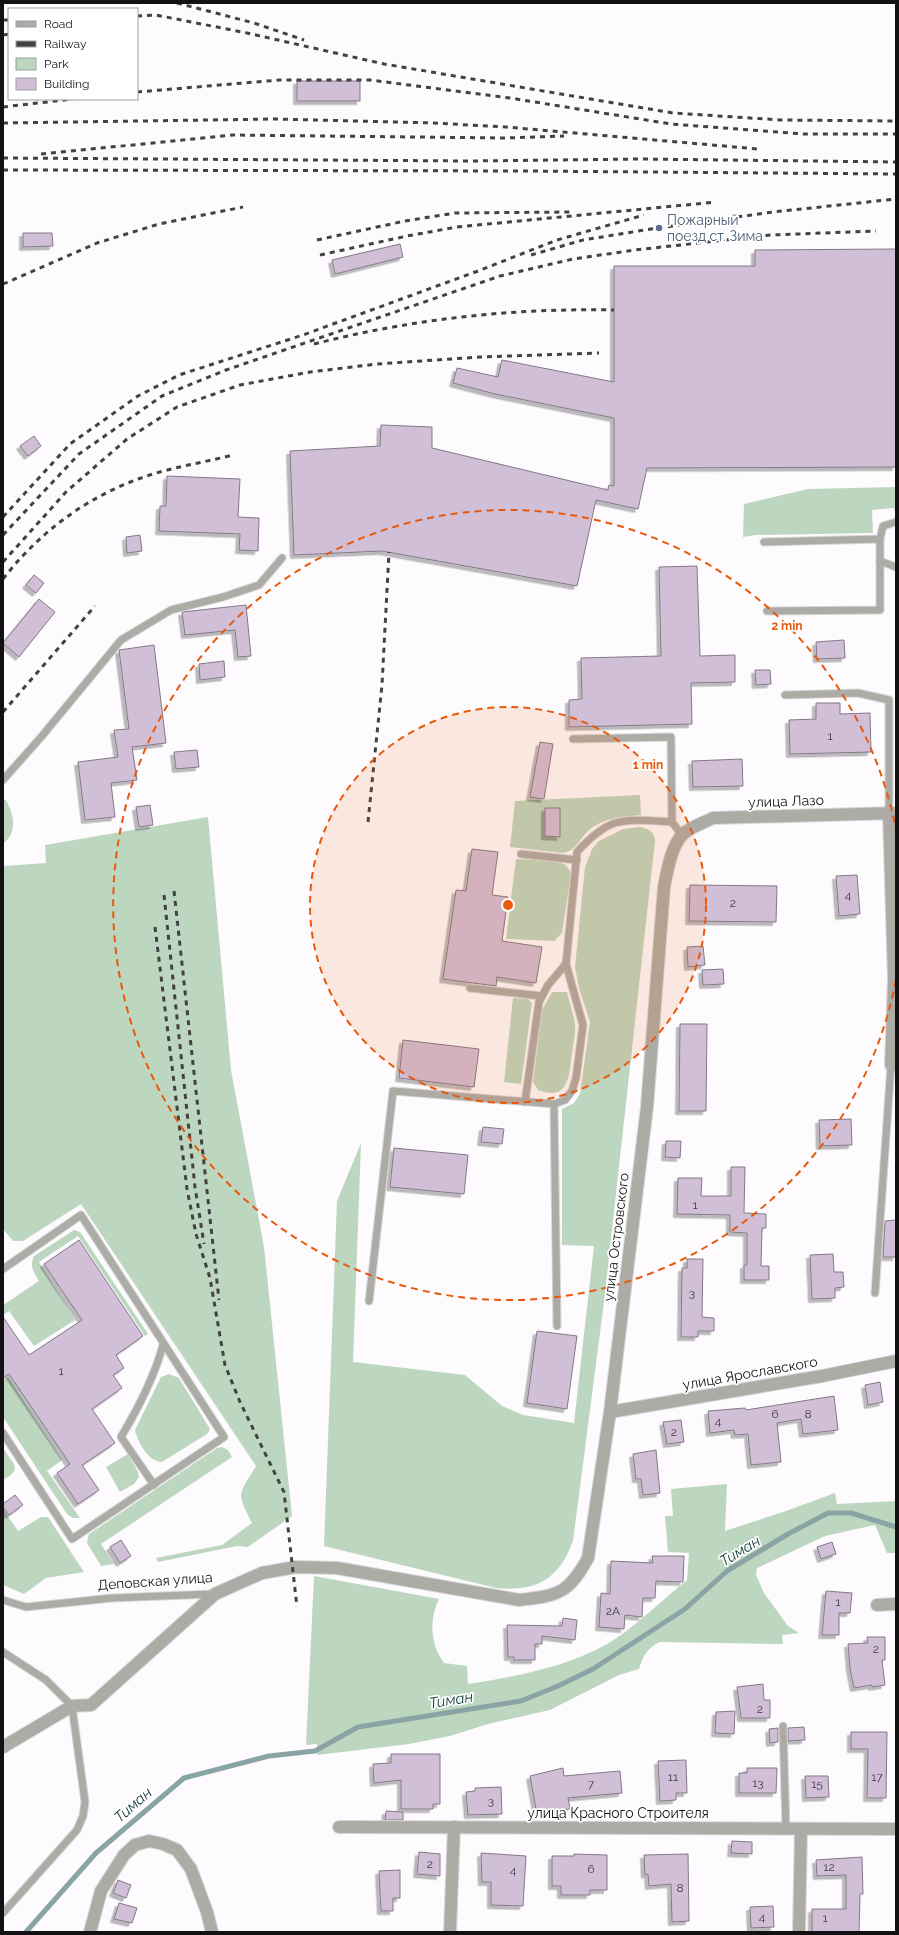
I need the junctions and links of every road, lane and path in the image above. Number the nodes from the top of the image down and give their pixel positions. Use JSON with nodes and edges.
{"nodes":[{"id":1,"x":896,"y":522,"type":"edge"},
{"id":2,"x":880,"y":539,"type":"junction"},
{"id":3,"x":764,"y":542,"type":"dead end"},
{"id":4,"x":282,"y":558,"type":"dead end"},
{"id":5,"x":880,"y":561,"type":"junction"},
{"id":6,"x":896,"y":567,"type":"edge"},
{"id":7,"x":767,"y":611,"type":"dead end"},
{"id":8,"x":785,"y":695,"type":"dead end"},
{"id":9,"x":573,"y":739,"type":"dead end"},
{"id":10,"x":3,"y":780,"type":"edge"},
{"id":11,"x":893,"y":813,"type":"edge"},
{"id":12,"x":672,"y":822,"type":"junction"},
{"id":13,"x":682,"y":835,"type":"junction"},
{"id":14,"x":521,"y":854,"type":"dead end"},
{"id":15,"x":577,"y":860,"type":"junction"},
{"id":16,"x":566,"y":964,"type":"junction"},
{"id":17,"x":895,"y":980,"type":"edge"},
{"id":18,"x":470,"y":988,"type":"dead end"},
{"id":19,"x":541,"y":996,"type":"junction"},
{"id":20,"x":893,"y":1065,"type":"edge"},
{"id":21,"x":525,"y":1102,"type":"junction"},
{"id":22,"x":554,"y":1104,"type":"junction"},
{"id":23,"x":3,"y":1269,"type":"edge"},
{"id":24,"x":875,"y":1293,"type":"dead end"},
{"id":25,"x":369,"y":1301,"type":"dead end"},
{"id":26,"x":557,"y":1326,"type":"dead end"},
{"id":27,"x":163,"y":1345,"type":"junction"},
{"id":28,"x":896,"y":1361,"type":"edge"},
{"id":29,"x":610,"y":1412,"type":"junction"},
{"id":30,"x":3,"y":1433,"type":"edge"},
{"id":31,"x":154,"y":1485,"type":"junction"},
{"id":32,"x":215,"y":1594,"type":"junction"},
{"id":33,"x":3,"y":1600,"type":"edge"},
{"id":34,"x":519,"y":1600,"type":"joint"},
{"id":35,"x":896,"y":1604,"type":"edge"},
{"id":36,"x":877,"y":1605,"type":"dead end"},
{"id":37,"x":3,"y":1652,"type":"edge"},
{"id":38,"x":72,"y":1706,"type":"junction"},
{"id":39,"x":783,"y":1726,"type":"dead end"},
{"id":40,"x":3,"y":1746,"type":"edge"},
{"id":41,"x":339,"y":1827,"type":"dead end"},
{"id":42,"x":454,"y":1827,"type":"junction"},
{"id":43,"x":786,"y":1828,"type":"junction"},
{"id":44,"x":800,"y":1828,"type":"junction"},
{"id":45,"x":896,"y":1828,"type":"edge"},
{"id":46,"x":3,"y":1913,"type":"edge"},
{"id":47,"x":90,"y":1932,"type":"edge"},
{"id":48,"x":212,"y":1932,"type":"edge"},
{"id":49,"x":450,"y":1932,"type":"edge"},
{"id":50,"x":799,"y":1932,"type":"edge"}],
"edges":[{"from":1,"to":2,"type":"lane"},
{"from":2,"to":3,"type":"lane"},
{"from":2,"to":5,"type":"lane"},
{"from":4,"to":10,"type":"lane"},
{"from":5,"to":6,"type":"lane"},
{"from":5,"to":7,"type":"lane"},
{"from":8,"to":11,"type":"lane"},
{"from":9,"to":12,"type":"lane"},
{"from":11,"to":13,"type":"street","name":"улица Лазо"},
{"from":11,"to":17,"type":"street"},
{"from":12,"to":13,"type":"lane"},
{"from":12,"to":15,"type":"lane"},
{"from":13,"to":29,"type":"street","name":"улица Островского"},
{"from":14,"to":15,"type":"lane"},
{"from":15,"to":16,"type":"lane"},
{"from":16,"to":19,"type":"lane"},
{"from":16,"to":22,"type":"lane"},
{"from":17,"to":20,"type":"street"},
{"from":18,"to":19,"type":"lane"},
{"from":19,"to":21,"type":"lane"},
{"from":20,"to":24,"type":"lane"},
{"from":21,"to":22,"type":"lane"},
{"from":21,"to":25,"type":"lane"},
{"from":22,"to":26,"type":"lane"},
{"from":23,"to":27,"type":"lane"},
{"from":27,"to":31,"type":"lane"},
{"from":27,"to":31,"type":"lane"},
{"from":28,"to":29,"type":"street","name":"улица Ярославского"},
{"from":29,"to":34,"type":"street","name":"улица Островского"},
{"from":30,"to":31,"type":"lane"},
{"from":32,"to":33,"type":"lane","name":"Деповская улица"},
{"from":32,"to":34,"type":"street","name":"Деповская улица"},
{"from":32,"to":38,"type":"street"},
{"from":35,"to":36,"type":"street"},
{"from":37,"to":38,"type":"lane"},
{"from":38,"to":40,"type":"street"},
{"from":38,"to":46,"type":"lane"},
{"from":39,"to":43,"type":"lane"},
{"from":41,"to":42,"type":"street","name":"улица Красного Строителя"},
{"from":42,"to":43,"type":"street","name":"улица Красного Строителя"},
{"from":42,"to":49,"type":"street"},
{"from":43,"to":44,"type":"street","name":"улица Красного Строителя"},
{"from":44,"to":45,"type":"street","name":"улица Красного Строителя"},
{"from":44,"to":50,"type":"street"},
{"from":47,"to":48,"type":"street"}]}
